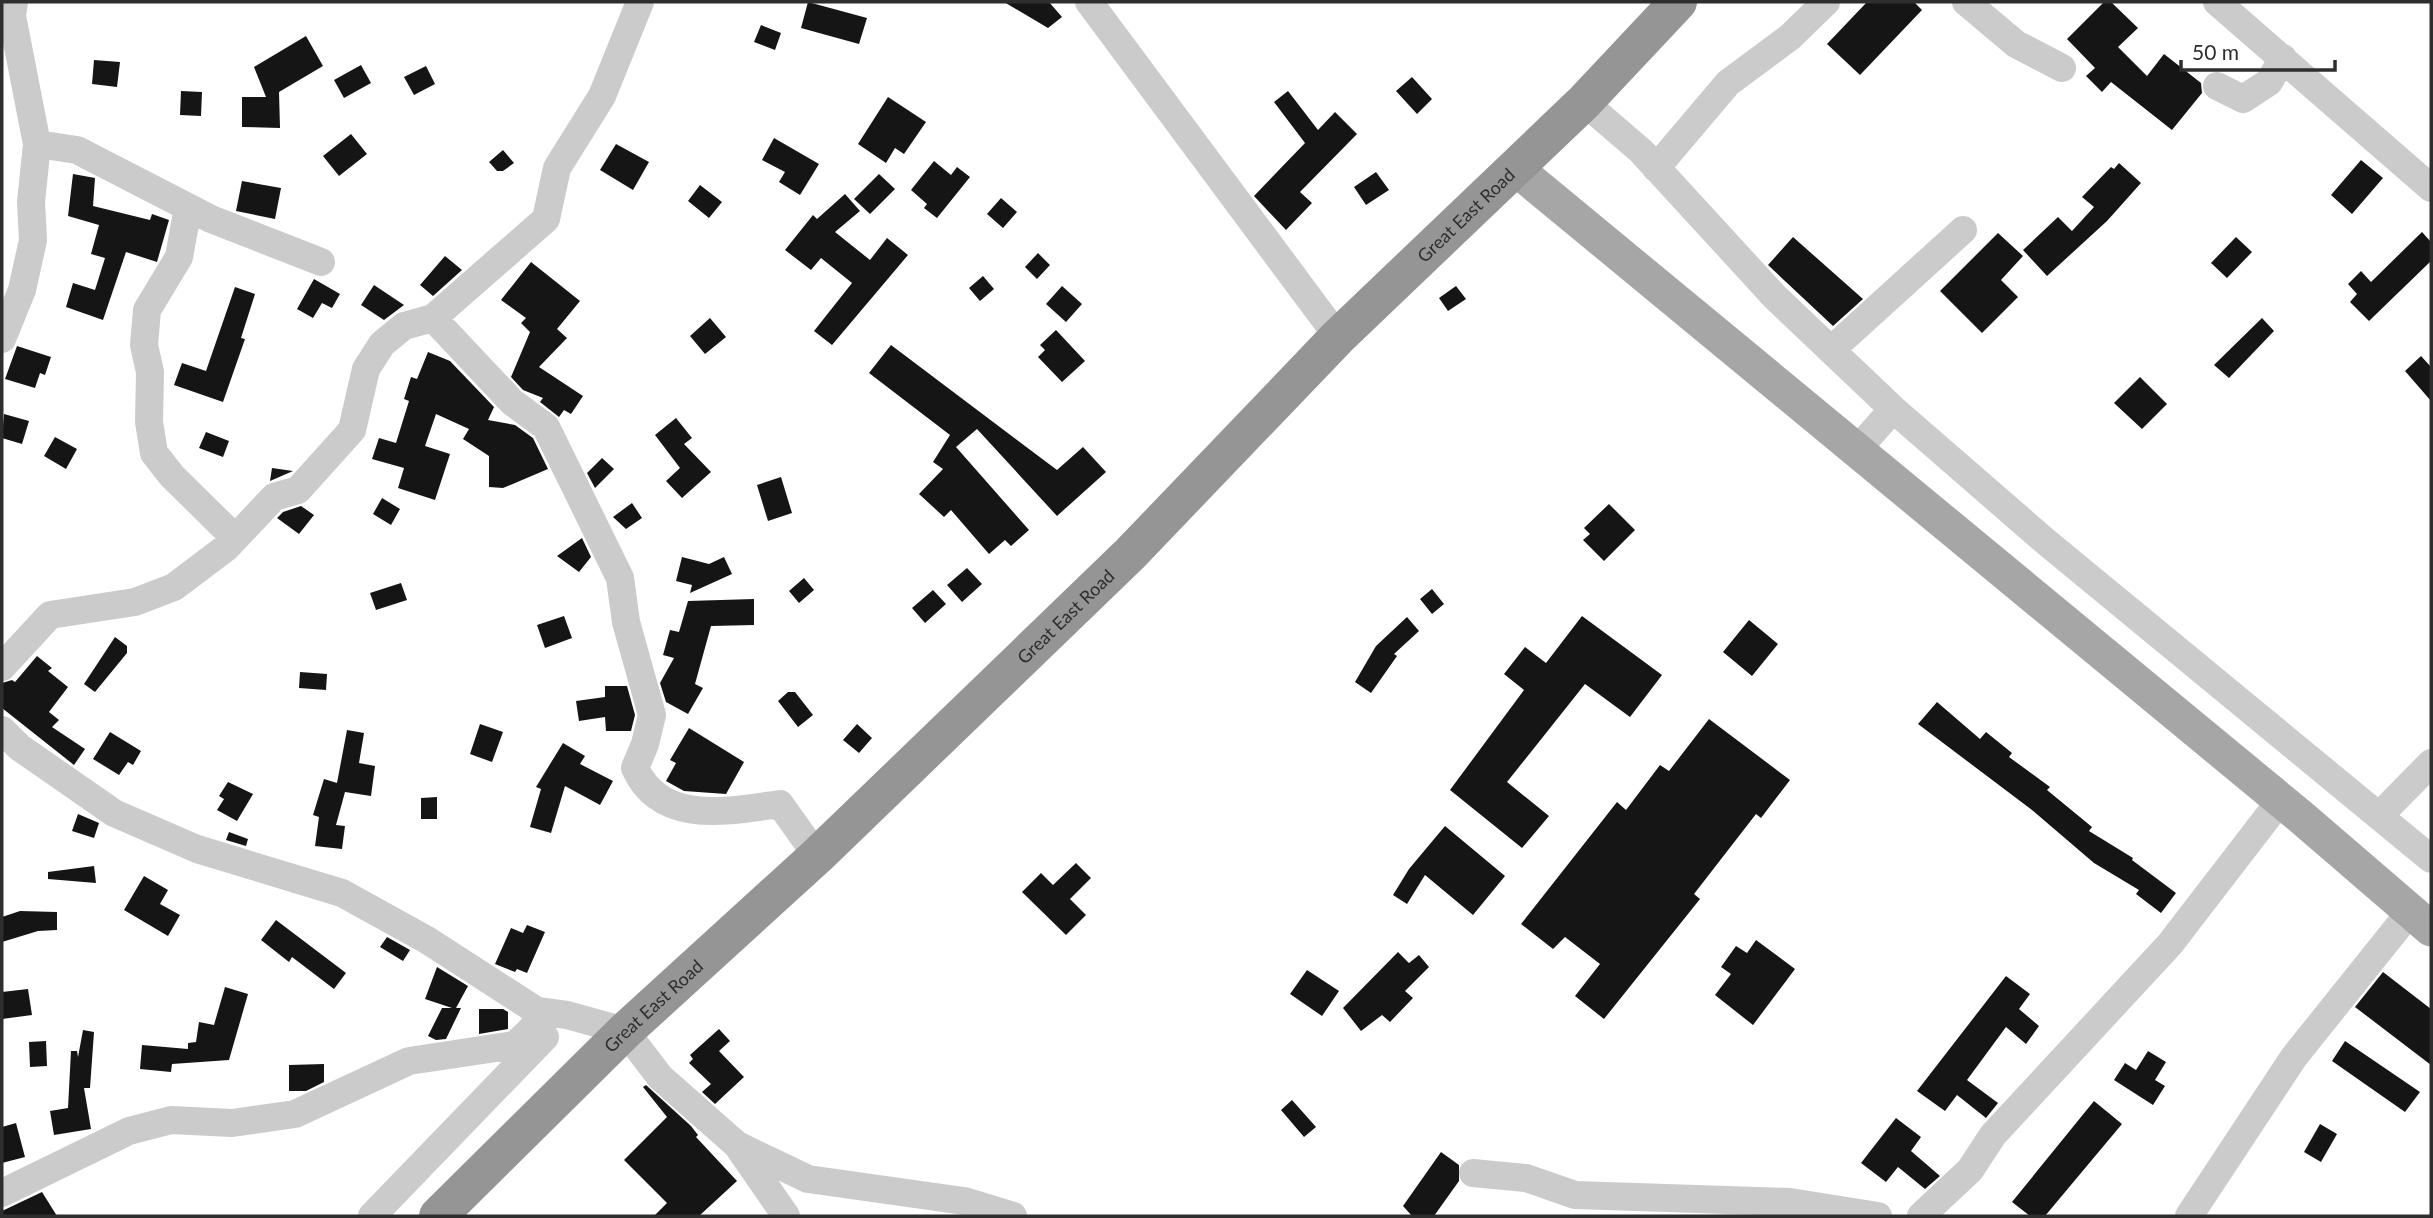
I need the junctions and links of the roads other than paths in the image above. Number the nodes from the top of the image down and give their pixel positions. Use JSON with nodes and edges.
{"nodes":[{"id":1,"x":14,"y":2,"type":"edge"},
{"id":2,"x":640,"y":2,"type":"edge"},
{"id":3,"x":1089,"y":2,"type":"edge"},
{"id":4,"x":1678,"y":2,"type":"edge"},
{"id":5,"x":1826,"y":2,"type":"edge"},
{"id":6,"x":1966,"y":2,"type":"edge"},
{"id":7,"x":2217,"y":2,"type":"edge"},
{"id":8,"x":2283,"y":58,"type":"junction"},
{"id":9,"x":2062,"y":68,"type":"dead end"},
{"id":10,"x":2217,"y":86,"type":"dead end"},
{"id":11,"x":1584,"y":102,"type":"junction"},
{"id":12,"x":37,"y":144,"type":"junction"},
{"id":13,"x":1515,"y":168,"type":"junction"},
{"id":14,"x":1656,"y":168,"type":"junction"},
{"id":15,"x":2431,"y":188,"type":"edge"},
{"id":16,"x":188,"y":207,"type":"junction"},
{"id":17,"x":1963,"y":230,"type":"dead end"},
{"id":18,"x":321,"y":262,"type":"dead end"},
{"id":19,"x":433,"y":318,"type":"junction"},
{"id":20,"x":1338,"y":337,"type":"junction"},
{"id":21,"x":2,"y":339,"type":"edge"},
{"id":22,"x":1831,"y":350,"type":"junction"},
{"id":23,"x":1893,"y":409,"type":"junction"},
{"id":24,"x":1856,"y":451,"type":"junction"},
{"id":25,"x":234,"y":538,"type":"junction"},
{"id":26,"x":2,"y":667,"type":"edge"},
{"id":27,"x":2,"y":730,"type":"edge"},
{"id":28,"x":2431,"y":764,"type":"edge"},
{"id":29,"x":2280,"y":801,"type":"junction"},
{"id":30,"x":2379,"y":816,"type":"junction"},
{"id":31,"x":817,"y":856,"type":"junction"},
{"id":32,"x":2431,"y":859,"type":"edge"},
{"id":33,"x":2421,"y":921,"type":"edge"},
{"id":34,"x":537,"y":1011,"type":"junction"},
{"id":35,"x":567,"y":1015,"type":"junction"},
{"id":36,"x":625,"y":1031,"type":"junction"},
{"id":37,"x":737,"y":1145,"type":"junction"},
{"id":38,"x":1474,"y":1173,"type":"dead end"},
{"id":39,"x":2,"y":1193,"type":"edge"},
{"id":40,"x":372,"y":1216,"type":"edge"},
{"id":41,"x":438,"y":1216,"type":"edge"},
{"id":42,"x":786,"y":1216,"type":"edge"},
{"id":43,"x":1013,"y":1216,"type":"edge"},
{"id":44,"x":1878,"y":1216,"type":"edge"},
{"id":45,"x":1922,"y":1216,"type":"edge"},
{"id":46,"x":2189,"y":1216,"type":"edge"}],
"edges":[{"from":1,"to":12,"type":"street"},
{"from":2,"to":19,"type":"street"},
{"from":3,"to":20,"type":"street"},
{"from":4,"to":11,"type":"highway","name":"Great East Road"},
{"from":5,"to":14,"type":"street"},
{"from":6,"to":9,"type":"street"},
{"from":7,"to":8,"type":"street"},
{"from":8,"to":10,"type":"street"},
{"from":8,"to":15,"type":"street"},
{"from":11,"to":13,"type":"highway","name":"Great East Road"},
{"from":11,"to":14,"type":"street"},
{"from":12,"to":16,"type":"street"},
{"from":12,"to":21,"type":"street"},
{"from":13,"to":20,"type":"highway","name":"Great East Road"},
{"from":13,"to":24,"type":"main road"},
{"from":14,"to":22,"type":"street"},
{"from":16,"to":18,"type":"street"},
{"from":16,"to":25,"type":"street"},
{"from":17,"to":22,"type":"street"},
{"from":19,"to":25,"type":"street"},
{"from":19,"to":31,"type":"street"},
{"from":20,"to":31,"type":"highway","name":"Great East Road"},
{"from":22,"to":23,"type":"street"},
{"from":23,"to":24,"type":"street"},
{"from":23,"to":30,"type":"street"},
{"from":24,"to":29,"type":"main road"},
{"from":25,"to":26,"type":"street"},
{"from":27,"to":34,"type":"street"},
{"from":28,"to":30,"type":"street"},
{"from":29,"to":33,"type":"main road"},
{"from":29,"to":45,"type":"street"},
{"from":30,"to":32,"type":"street"},
{"from":31,"to":36,"type":"highway","name":"Great East Road"},
{"from":33,"to":46,"type":"street"},
{"from":34,"to":35,"type":"street"},
{"from":34,"to":39,"type":"street"},
{"from":35,"to":36,"type":"street"},
{"from":35,"to":40,"type":"street"},
{"from":36,"to":37,"type":"street"},
{"from":36,"to":41,"type":"highway","name":"Great East Road"},
{"from":37,"to":42,"type":"street"},
{"from":37,"to":43,"type":"street"},
{"from":38,"to":44,"type":"street"}]}
